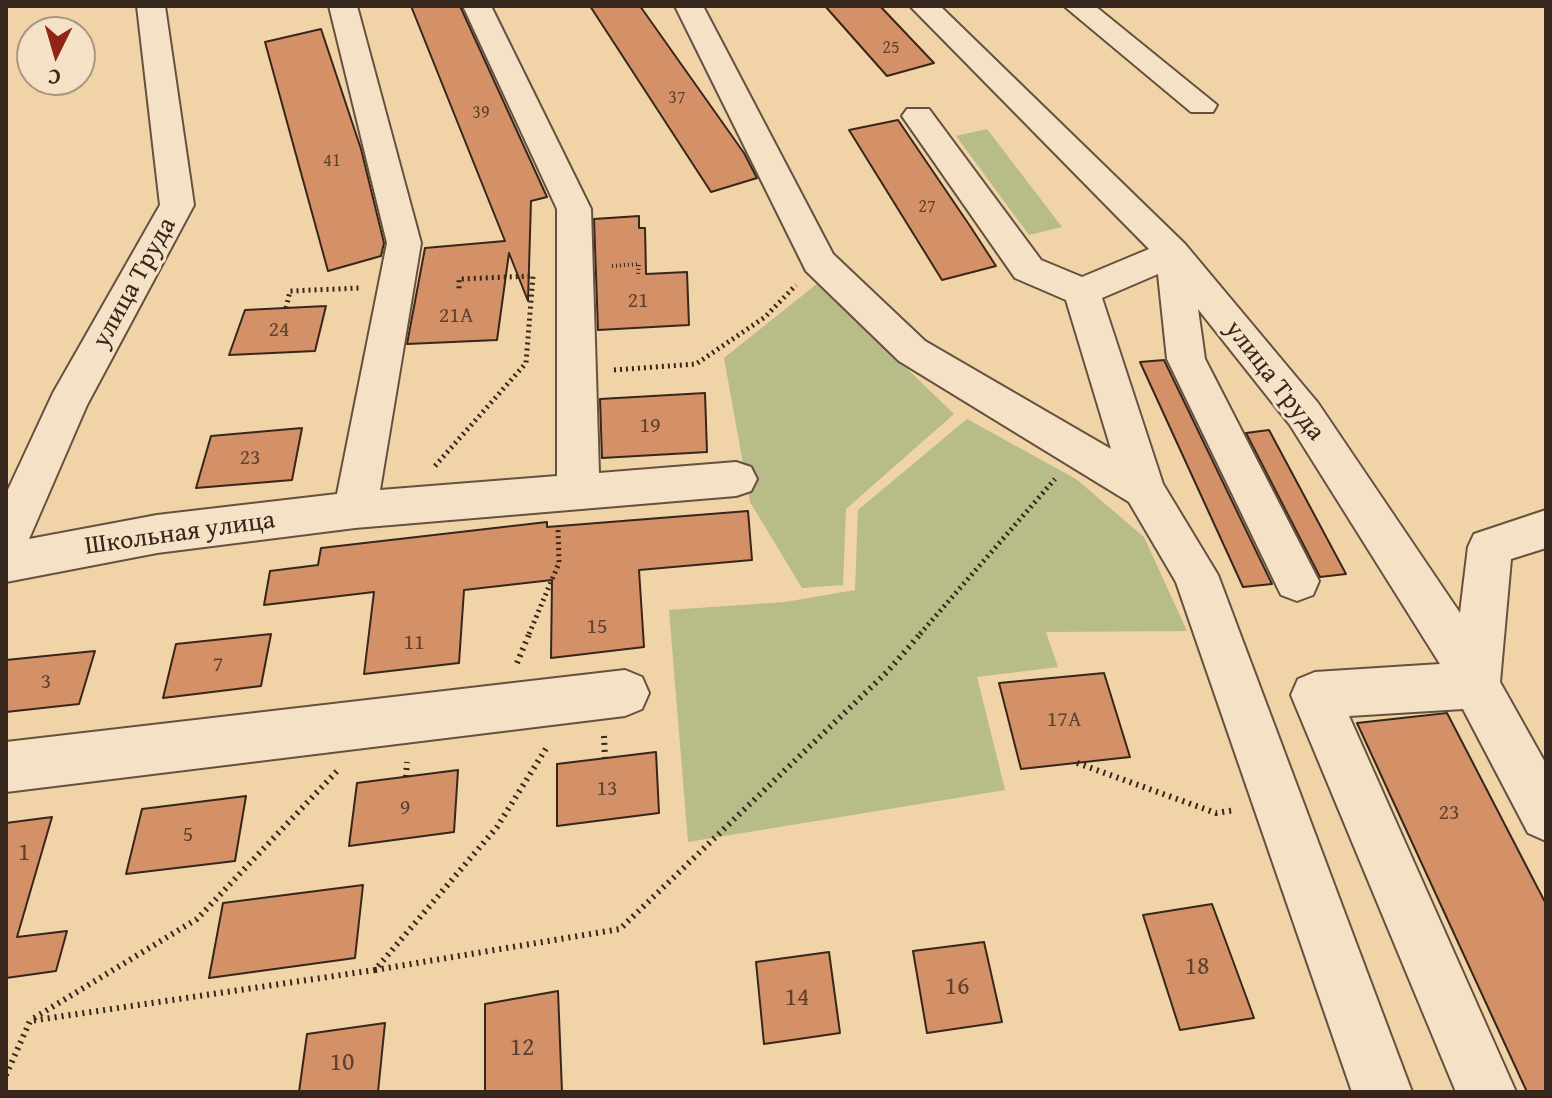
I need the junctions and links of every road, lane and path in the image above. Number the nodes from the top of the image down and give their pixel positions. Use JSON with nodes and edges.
{"nodes":[{"id":1,"x":151,"y":6,"type":"edge"},
{"id":2,"x":343,"y":6,"type":"edge"},
{"id":3,"x":477,"y":6,"type":"edge"},
{"id":4,"x":689,"y":6,"type":"edge"},
{"id":5,"x":1078,"y":6,"type":"edge"},
{"id":6,"x":941,"y":14,"type":"edge"},
{"id":7,"x":1202,"y":105,"type":"dead end"},
{"id":8,"x":918,"y":116,"type":"dead end"},
{"id":9,"x":1173,"y":253,"type":"junction"},
{"id":10,"x":396,"y":287,"type":"junction"},
{"id":11,"x":459,"y":291,"type":"dead end"},
{"id":12,"x":1082,"y":292,"type":"junction"},
{"id":13,"x":286,"y":308,"type":"dead end"},
{"id":14,"x":765,"y":317,"type":"dead end"},
{"id":15,"x":696,"y":364,"type":"dead end"},
{"id":16,"x":1079,"y":451,"type":"junction"},
{"id":17,"x":736,"y":479,"type":"dead end"},
{"id":18,"x":578,"y":490,"type":"junction"},
{"id":19,"x":1144,"y":490,"type":"junction"},
{"id":20,"x":400,"y":506,"type":"junction"},
{"id":21,"x":355,"y":510,"type":"junction"},
{"id":22,"x":1546,"y":529,"type":"edge"},
{"id":23,"x":6,"y":542,"type":"edge"},
{"id":24,"x":6,"y":563,"type":"edge"},
{"id":25,"x":559,"y":563,"type":"dead end"},
{"id":26,"x":1297,"y":581,"type":"dead end"},
{"id":27,"x":1476,"y":685,"type":"junction"},
{"id":28,"x":601,"y":696,"type":"joint"},
{"id":29,"x":498,"y":708,"type":"junction"},
{"id":30,"x":383,"y":722,"type":"junction"},
{"id":31,"x":1077,"y":763,"type":"dead end"},
{"id":32,"x":6,"y":767,"type":"edge"},
{"id":33,"x":1216,"y":813,"type":"dead end"},
{"id":34,"x":1546,"y":815,"type":"edge"},
{"id":35,"x":375,"y":970,"type":"junction"},
{"id":36,"x":30,"y":1021,"type":"junction"},
{"id":37,"x":6,"y":1075,"type":"edge"},
{"id":38,"x":1382,"y":1092,"type":"edge"},
{"id":39,"x":1486,"y":1092,"type":"edge"}],
"edges":[{"from":1,"to":23,"type":"street","name":"улица Труда"},
{"from":2,"to":10,"type":"street"},
{"from":3,"to":18,"type":"street"},
{"from":4,"to":16,"type":"street"},
{"from":5,"to":7,"type":"street"},
{"from":6,"to":9,"type":"street","name":"улица Труда"},
{"from":8,"to":12,"type":"street"},
{"from":9,"to":12,"type":"street"},
{"from":9,"to":26,"type":"street"},
{"from":9,"to":27,"type":"street","name":"улица Труда"},
{"from":10,"to":13,"type":"path"},
{"from":10,"to":21,"type":"street"},
{"from":11,"to":20,"type":"path"},
{"from":12,"to":19,"type":"street"},
{"from":14,"to":15,"type":"path"},
{"from":16,"to":19,"type":"street"},
{"from":16,"to":35,"type":"path"},
{"from":17,"to":18,"type":"street","name":"Школьная улица"},
{"from":18,"to":20,"type":"street","name":"Школьная улица"},
{"from":19,"to":38,"type":"street"},
{"from":20,"to":21,"type":"street","name":"Школьная улица"},
{"from":21,"to":24,"type":"street","name":"Школьная улица"},
{"from":22,"to":27,"type":"street"},
{"from":25,"to":29,"type":"path"},
{"from":27,"to":34,"type":"street","name":"улица Труда"},
{"from":27,"to":39,"type":"street"},
{"from":28,"to":29,"type":"street"},
{"from":28,"to":35,"type":"path"},
{"from":29,"to":30,"type":"street"},
{"from":30,"to":32,"type":"street"},
{"from":30,"to":36,"type":"path"},
{"from":31,"to":33,"type":"path"},
{"from":35,"to":36,"type":"path"},
{"from":36,"to":37,"type":"path"}]}
